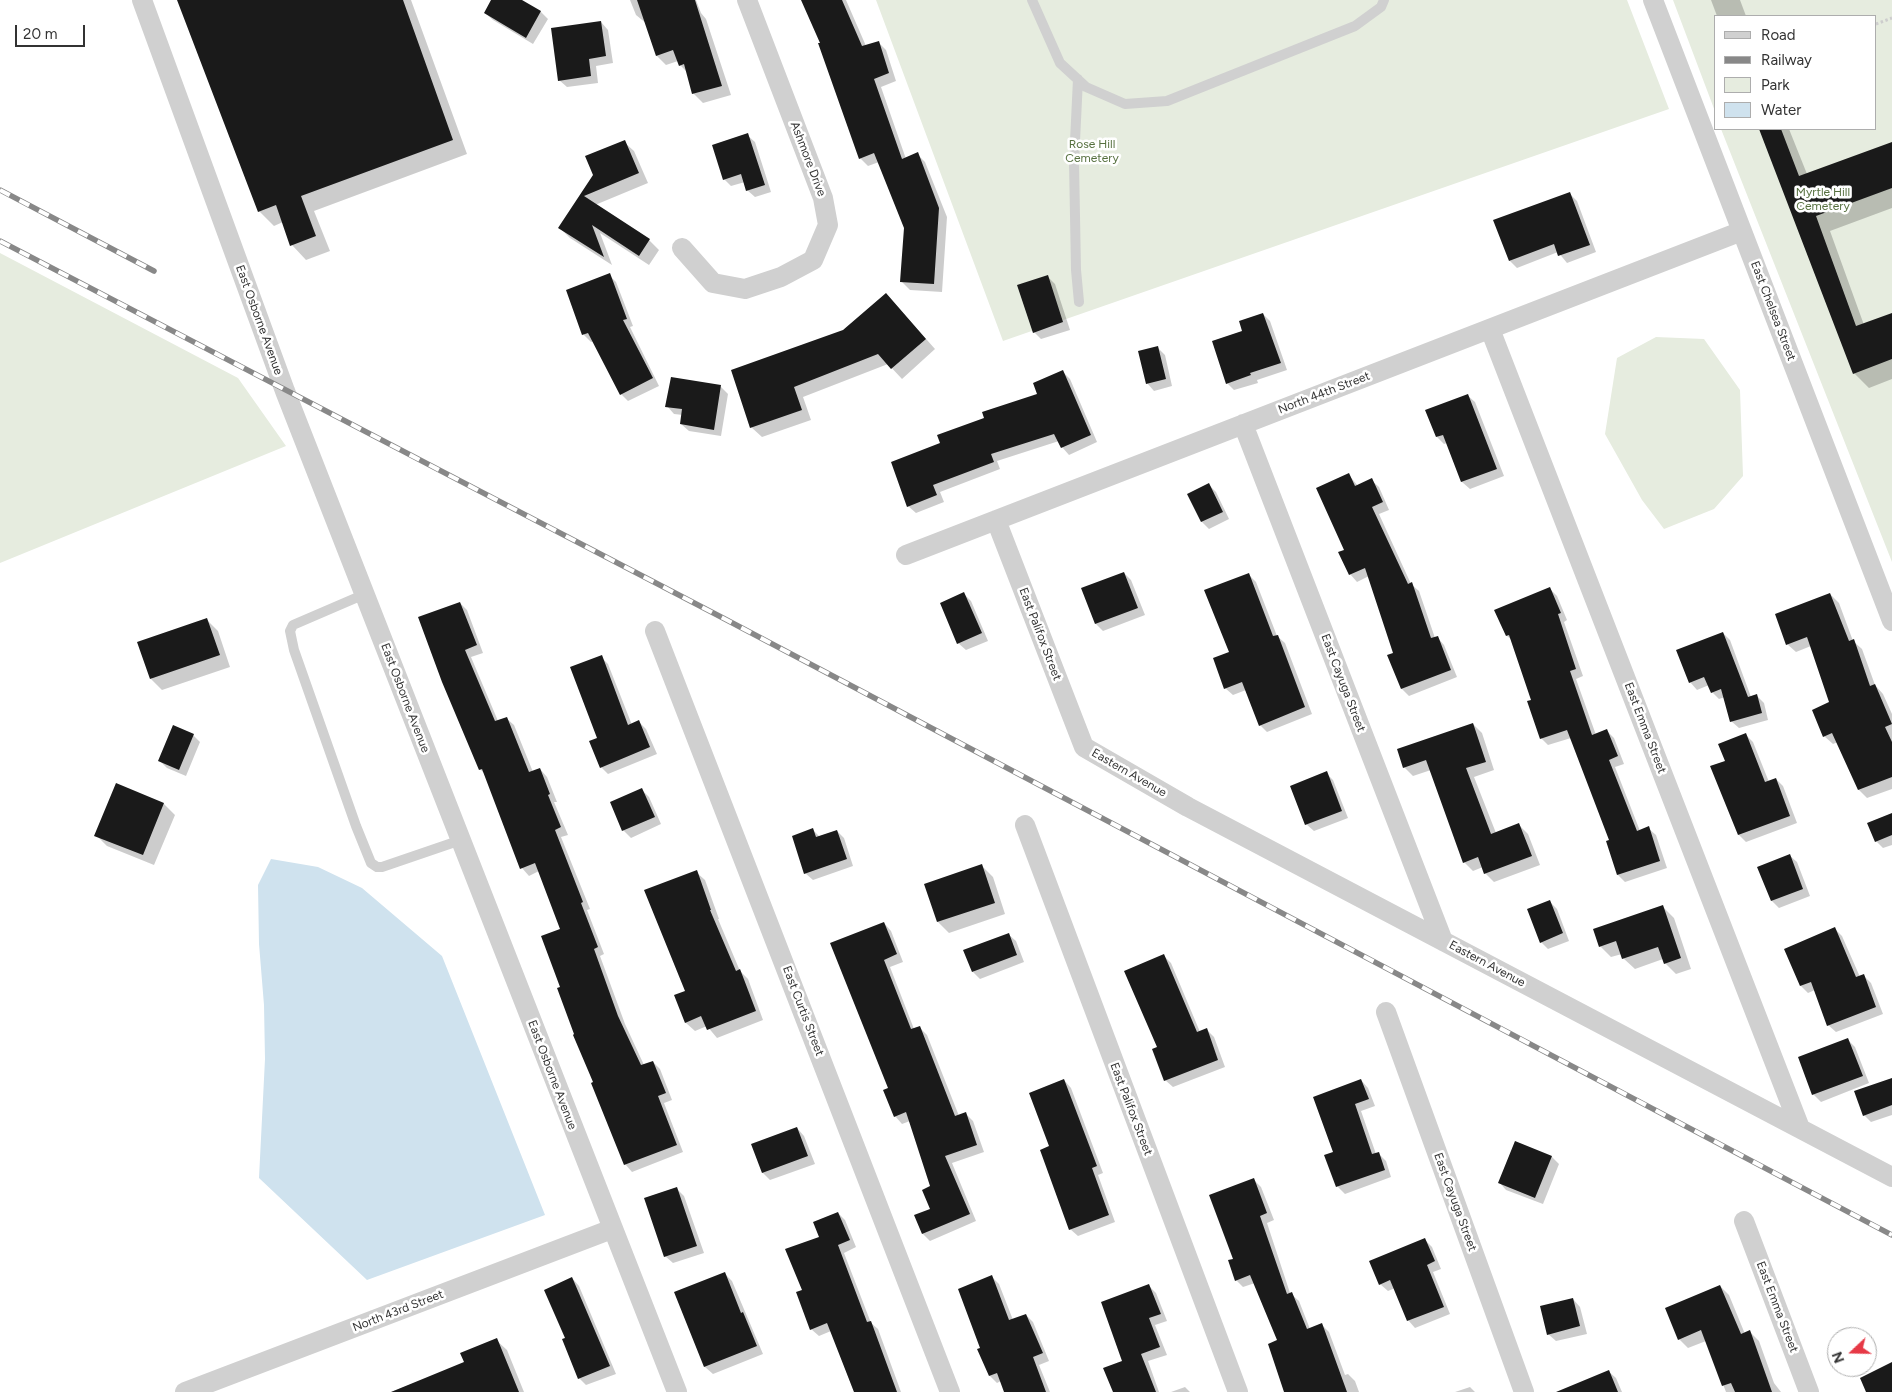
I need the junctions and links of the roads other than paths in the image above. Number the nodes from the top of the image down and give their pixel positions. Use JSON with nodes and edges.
{"nodes":[{"id":1,"x":142,"y":0,"type":"edge"},
{"id":2,"x":747,"y":0,"type":"edge"},
{"id":3,"x":1032,"y":0,"type":"edge"},
{"id":4,"x":1384,"y":0,"type":"edge"},
{"id":5,"x":1653,"y":0,"type":"edge"},
{"id":6,"x":1078,"y":79,"type":"junction"},
{"id":7,"x":1742,"y":231,"type":"junction"},
{"id":8,"x":682,"y":248,"type":"dead end"},
{"id":9,"x":1079,"y":302,"type":"dead end"},
{"id":10,"x":1490,"y":329,"type":"junction"},
{"id":11,"x":1243,"y":424,"type":"junction"},
{"id":12,"x":996,"y":520,"type":"junction"},
{"id":13,"x":906,"y":555,"type":"dead end"},
{"id":14,"x":365,"y":594,"type":"junction"},
{"id":15,"x":1892,"y":622,"type":"edge"},
{"id":16,"x":655,"y":631,"type":"dead end"},
{"id":17,"x":1084,"y":747,"type":"joint"},
{"id":18,"x":1025,"y":825,"type":"dead end"},
{"id":19,"x":460,"y":840,"type":"junction"},
{"id":20,"x":1443,"y":941,"type":"junction"},
{"id":21,"x":1386,"y":1012,"type":"dead end"},
{"id":22,"x":1800,"y":1128,"type":"junction"},
{"id":23,"x":1892,"y":1178,"type":"edge"},
{"id":24,"x":1744,"y":1221,"type":"dead end"},
{"id":25,"x":612,"y":1229,"type":"junction"},
{"id":26,"x":206,"y":1388,"type":"edge"},
{"id":27,"x":185,"y":1392,"type":"edge"},
{"id":28,"x":677,"y":1392,"type":"edge"},
{"id":29,"x":950,"y":1392,"type":"edge"},
{"id":30,"x":1238,"y":1392,"type":"edge"},
{"id":31,"x":1524,"y":1392,"type":"edge"},
{"id":32,"x":1809,"y":1392,"type":"edge"}],
"edges":[{"from":1,"to":14,"type":"street","name":"East Osborne Avenue"},
{"from":2,"to":8,"type":"street","name":"Ashmore Drive"},
{"from":3,"to":6,"type":"lane"},
{"from":4,"to":6,"type":"lane"},
{"from":5,"to":7,"type":"street","name":"East Chelsea Street"},
{"from":6,"to":9,"type":"lane"},
{"from":7,"to":10,"type":"street","name":"North 44th Street"},
{"from":7,"to":15,"type":"street","name":"East Chelsea Street"},
{"from":10,"to":11,"type":"street","name":"North 44th Street"},
{"from":10,"to":22,"type":"street","name":"East Emma Street"},
{"from":11,"to":12,"type":"street","name":"North 44th Street"},
{"from":11,"to":20,"type":"street","name":"East Cayuga Street"},
{"from":12,"to":13,"type":"street","name":"North 44th Street"},
{"from":12,"to":17,"type":"street","name":"East Palifox Street"},
{"from":14,"to":19,"type":"street","name":"East Osborne Avenue"},
{"from":14,"to":19,"type":"lane"},
{"from":16,"to":29,"type":"street","name":"East Curtis Street"},
{"from":17,"to":20,"type":"street","name":"Eastern Avenue"},
{"from":18,"to":30,"type":"street","name":"East Palifox Street"},
{"from":19,"to":25,"type":"street","name":"East Osborne Avenue"},
{"from":20,"to":22,"type":"street","name":"Eastern Avenue"},
{"from":21,"to":31,"type":"street","name":"East Cayuga Street"},
{"from":22,"to":23,"type":"street","name":"Eastern Avenue"},
{"from":24,"to":32,"type":"street","name":"East Emma Street"},
{"from":25,"to":26,"type":"street","name":"North 43rd Street"},
{"from":25,"to":28,"type":"street","name":"East Osborne Avenue"},
{"from":26,"to":27,"type":"street","name":"North 43rd Street"}]}
